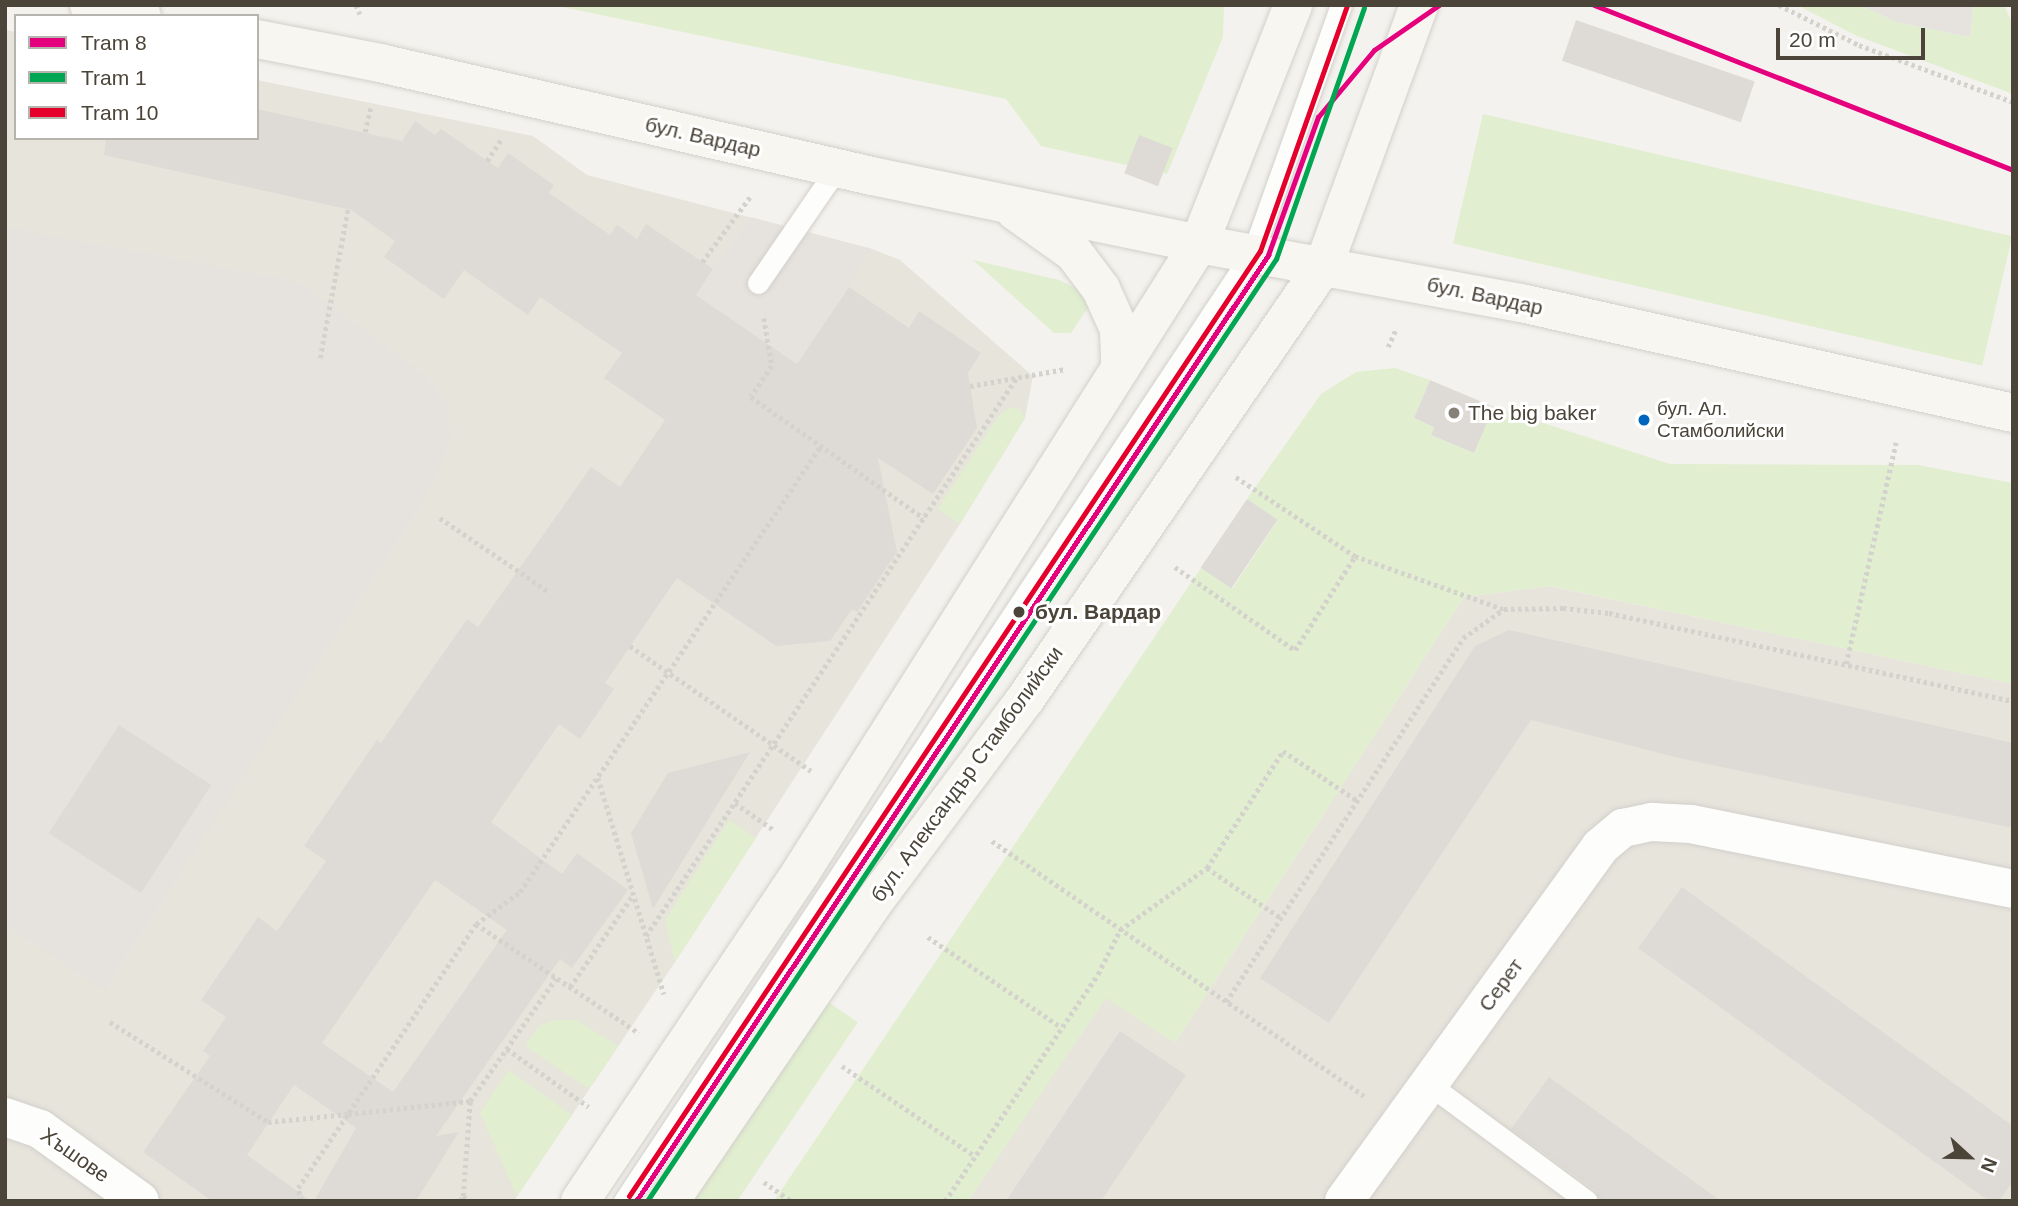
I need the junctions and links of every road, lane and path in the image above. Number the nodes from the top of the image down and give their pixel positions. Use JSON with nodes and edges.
{"nodes":[{"id":1,"x":89,"y":5,"type":"edge"},
{"id":2,"x":1293,"y":5,"type":"edge"},
{"id":3,"x":1341,"y":5,"type":"edge"},
{"id":4,"x":1419,"y":5,"type":"edge"},
{"id":5,"x":1779,"y":5,"type":"edge"},
{"id":6,"x":132,"y":14,"type":"edge"},
{"id":7,"x":259,"y":38,"type":"edge"},
{"id":8,"x":2013,"y":102,"type":"edge"},
{"id":9,"x":368,"y":121,"type":"dead end"},
{"id":10,"x":365,"y":132,"type":"dead end"},
{"id":11,"x":502,"y":138,"type":"dead end"},
{"id":12,"x":487,"y":160,"type":"dead end"},
{"id":13,"x":837,"y":167,"type":"junction"},
{"id":14,"x":750,"y":197,"type":"dead end"},
{"id":15,"x":1004,"y":203,"type":"junction"},
{"id":16,"x":348,"y":209,"type":"dead end"},
{"id":17,"x":1199,"y":244,"type":"junction"},
{"id":18,"x":1253,"y":252,"type":"junction"},
{"id":19,"x":702,"y":262,"type":"dead end"},
{"id":20,"x":1324,"y":265,"type":"junction"},
{"id":21,"x":758,"y":283,"type":"joint"},
{"id":22,"x":1396,"y":329,"type":"dead end"},
{"id":23,"x":1388,"y":347,"type":"dead end"},
{"id":24,"x":320,"y":358,"type":"dead end"},
{"id":25,"x":1120,"y":367,"type":"junction"},
{"id":26,"x":1067,"y":369,"type":"dead end"},
{"id":27,"x":1017,"y":377,"type":"junction"},
{"id":28,"x":970,"y":386,"type":"dead end"},
{"id":29,"x":2013,"y":413,"type":"edge"},
{"id":30,"x":1896,"y":443,"type":"dead end"},
{"id":31,"x":820,"y":447,"type":"junction"},
{"id":32,"x":1237,"y":477,"type":"dead end"},
{"id":33,"x":440,"y":518,"type":"dead end"},
{"id":34,"x":923,"y":518,"type":"junction"},
{"id":35,"x":1355,"y":556,"type":"junction"},
{"id":36,"x":1175,"y":567,"type":"dead end"},
{"id":37,"x":548,"y":591,"type":"dead end"},
{"id":38,"x":1504,"y":609,"type":"junction"},
{"id":39,"x":630,"y":646,"type":"dead end"},
{"id":40,"x":1846,"y":664,"type":"junction"},
{"id":41,"x":668,"y":672,"type":"junction"},
{"id":42,"x":2013,"y":701,"type":"edge"},
{"id":43,"x":773,"y":744,"type":"junction"},
{"id":44,"x":819,"y":776,"type":"dead end"},
{"id":45,"x":598,"y":777,"type":"junction"},
{"id":46,"x":1358,"y":801,"type":"junction"},
{"id":47,"x":735,"y":803,"type":"junction"},
{"id":48,"x":780,"y":834,"type":"dead end"},
{"id":49,"x":992,"y":841,"type":"dead end"},
{"id":50,"x":1206,"y":868,"type":"junction"},
{"id":51,"x":2013,"y":889,"type":"edge"},
{"id":52,"x":634,"y":894,"type":"junction"},
{"id":53,"x":1281,"y":918,"type":"junction"},
{"id":54,"x":476,"y":924,"type":"junction"},
{"id":55,"x":1120,"y":930,"type":"junction"},
{"id":56,"x":646,"y":936,"type":"junction"},
{"id":57,"x":928,"y":937,"type":"dead end"},
{"id":58,"x":556,"y":978,"type":"junction"},
{"id":59,"x":570,"y":987,"type":"junction"},
{"id":60,"x":1226,"y":1002,"type":"junction"},
{"id":61,"x":667,"y":1005,"type":"dead end"},
{"id":62,"x":110,"y":1022,"type":"dead end"},
{"id":63,"x":1061,"y":1027,"type":"junction"},
{"id":64,"x":645,"y":1037,"type":"dead end"},
{"id":65,"x":507,"y":1048,"type":"junction"},
{"id":66,"x":842,"y":1066,"type":"dead end"},
{"id":67,"x":1430,"y":1085,"type":"junction"},
{"id":68,"x":470,"y":1101,"type":"junction"},
{"id":69,"x":596,"y":1112,"type":"dead end"},
{"id":70,"x":348,"y":1114,"type":"junction"},
{"id":71,"x":5,"y":1117,"type":"edge"},
{"id":72,"x":1402,"y":1123,"type":"junction"},
{"id":73,"x":975,"y":1156,"type":"junction"},
{"id":74,"x":764,"y":1182,"type":"dead end"},
{"id":75,"x":1356,"y":1197,"type":"edge"},
{"id":76,"x":461,"y":1198,"type":"edge"},
{"id":77,"x":140,"y":1201,"type":"edge"},
{"id":78,"x":301,"y":1201,"type":"edge"},
{"id":79,"x":469,"y":1201,"type":"edge"},
{"id":80,"x":580,"y":1201,"type":"edge"},
{"id":81,"x":624,"y":1201,"type":"edge"},
{"id":82,"x":670,"y":1201,"type":"edge"},
{"id":83,"x":791,"y":1201,"type":"edge"},
{"id":84,"x":945,"y":1201,"type":"edge"},
{"id":85,"x":1587,"y":1201,"type":"edge"}],
"edges":[{"from":1,"to":6,"type":"street"},
{"from":2,"to":17,"type":"street"},
{"from":3,"to":18,"type":"lane"},
{"from":4,"to":20,"type":"street","name":"бул. Александър Стамболийски"},
{"from":5,"to":8,"type":"path"},
{"from":7,"to":13,"type":"street","name":"бул. Вардар"},
{"from":9,"to":10,"type":"path"},
{"from":11,"to":12,"type":"path"},
{"from":13,"to":15,"type":"street","name":"бул. Вардар"},
{"from":13,"to":21,"type":"lane"},
{"from":14,"to":19,"type":"path"},
{"from":15,"to":17,"type":"street","name":"бул. Вардар"},
{"from":15,"to":25,"type":"street"},
{"from":16,"to":24,"type":"path"},
{"from":17,"to":18,"type":"street","name":"бул. Вардар"},
{"from":17,"to":25,"type":"street"},
{"from":18,"to":20,"type":"street","name":"бул. Вардар"},
{"from":18,"to":81,"type":"lane"},
{"from":20,"to":29,"type":"street","name":"бул. Вардар"},
{"from":20,"to":82,"type":"street","name":"бул. Александър Стамболийски"},
{"from":21,"to":31,"type":"path"},
{"from":22,"to":23,"type":"path"},
{"from":25,"to":80,"type":"street"},
{"from":26,"to":27,"type":"path"},
{"from":27,"to":28,"type":"path"},
{"from":27,"to":34,"type":"path"},
{"from":30,"to":40,"type":"path"},
{"from":31,"to":34,"type":"path"},
{"from":31,"to":41,"type":"path"},
{"from":32,"to":35,"type":"path"},
{"from":33,"to":37,"type":"path"},
{"from":34,"to":43,"type":"path"},
{"from":35,"to":36,"type":"path"},
{"from":35,"to":38,"type":"path"},
{"from":38,"to":40,"type":"path"},
{"from":38,"to":46,"type":"path"},
{"from":39,"to":41,"type":"path"},
{"from":40,"to":42,"type":"path"},
{"from":41,"to":43,"type":"path"},
{"from":41,"to":45,"type":"path"},
{"from":43,"to":44,"type":"path"},
{"from":43,"to":47,"type":"path"},
{"from":45,"to":52,"type":"path"},
{"from":45,"to":54,"type":"path"},
{"from":46,"to":50,"type":"path"},
{"from":46,"to":53,"type":"path"},
{"from":47,"to":48,"type":"path"},
{"from":47,"to":56,"type":"path"},
{"from":49,"to":55,"type":"path"},
{"from":50,"to":53,"type":"path"},
{"from":50,"to":55,"type":"path"},
{"from":51,"to":67,"type":"street","name":"Серет"},
{"from":52,"to":56,"type":"path"},
{"from":52,"to":59,"type":"path"},
{"from":53,"to":60,"type":"path"},
{"from":54,"to":58,"type":"path"},
{"from":54,"to":70,"type":"path"},
{"from":55,"to":60,"type":"path"},
{"from":55,"to":63,"type":"path"},
{"from":56,"to":61,"type":"path"},
{"from":57,"to":63,"type":"path"},
{"from":58,"to":59,"type":"path"},
{"from":58,"to":65,"type":"path"},
{"from":59,"to":64,"type":"path"},
{"from":60,"to":72,"type":"path"},
{"from":62,"to":70,"type":"path"},
{"from":63,"to":73,"type":"path"},
{"from":65,"to":68,"type":"path"},
{"from":65,"to":69,"type":"path"},
{"from":66,"to":73,"type":"path"},
{"from":67,"to":72,"type":"street","name":"Серет"},
{"from":67,"to":85,"type":"lane"},
{"from":68,"to":70,"type":"path"},
{"from":68,"to":76,"type":"path"},
{"from":70,"to":78,"type":"path"},
{"from":71,"to":77,"type":"street","name":"Хъшове"},
{"from":72,"to":75,"type":"street","name":"Серет"},
{"from":73,"to":84,"type":"path"},
{"from":74,"to":83,"type":"path"},
{"from":76,"to":79,"type":"path"}]}
